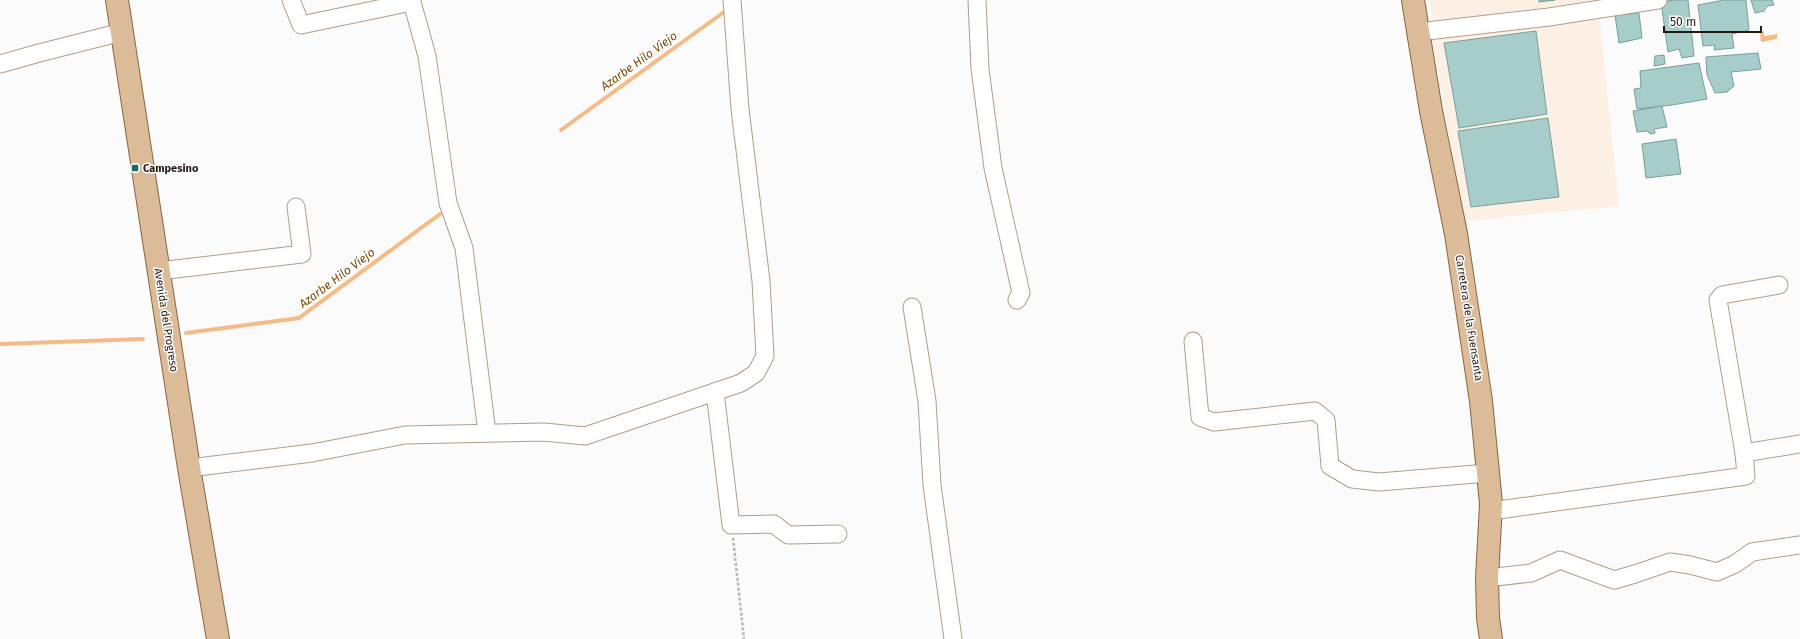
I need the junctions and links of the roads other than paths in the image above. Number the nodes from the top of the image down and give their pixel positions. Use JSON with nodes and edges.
{"nodes":[{"id":1,"x":117,"y":0,"type":"edge"},
{"id":2,"x":291,"y":0,"type":"edge"},
{"id":3,"x":732,"y":0,"type":"edge"},
{"id":4,"x":976,"y":0,"type":"edge"},
{"id":5,"x":1413,"y":0,"type":"edge"},
{"id":6,"x":1658,"y":0,"type":"edge"},
{"id":7,"x":122,"y":32,"type":"junction"},
{"id":8,"x":1418,"y":32,"type":"junction"},
{"id":9,"x":0,"y":64,"type":"edge"},
{"id":10,"x":296,"y":207,"type":"dead end"},
{"id":11,"x":159,"y":271,"type":"junction"},
{"id":12,"x":1778,"y":285,"type":"dead end"},
{"id":13,"x":1017,"y":300,"type":"dead end"},
{"id":14,"x":912,"y":307,"type":"dead end"},
{"id":15,"x":1193,"y":341,"type":"dead end"},
{"id":16,"x":716,"y":392,"type":"junction"},
{"id":17,"x":487,"y":433,"type":"junction"},
{"id":18,"x":1800,"y":444,"type":"edge"},
{"id":19,"x":1744,"y":453,"type":"junction"},
{"id":20,"x":189,"y":468,"type":"junction"},
{"id":21,"x":1488,"y":473,"type":"junction"},
{"id":22,"x":1491,"y":511,"type":"junction"},
{"id":23,"x":838,"y":534,"type":"dead end"},
{"id":24,"x":1800,"y":544,"type":"edge"},
{"id":25,"x":1486,"y":578,"type":"junction"},
{"id":26,"x":218,"y":639,"type":"edge"},
{"id":27,"x":953,"y":639,"type":"edge"},
{"id":28,"x":1491,"y":639,"type":"edge"}],
"edges":[{"from":1,"to":7,"type":"main road","name":"Avenida del Progreso"},
{"from":2,"to":17,"type":"street"},
{"from":3,"to":16,"type":"street"},
{"from":4,"to":13,"type":"street"},
{"from":5,"to":8,"type":"main road","name":"Carretera de la Fuensanta"},
{"from":6,"to":8,"type":"street"},
{"from":7,"to":9,"type":"street"},
{"from":7,"to":11,"type":"main road","name":"Avenida del Progreso"},
{"from":8,"to":21,"type":"main road","name":"Carretera de la Fuensanta"},
{"from":10,"to":11,"type":"street"},
{"from":11,"to":20,"type":"main road","name":"Avenida del Progreso"},
{"from":12,"to":19,"type":"street"},
{"from":14,"to":27,"type":"street"},
{"from":15,"to":21,"type":"street"},
{"from":16,"to":17,"type":"street"},
{"from":16,"to":23,"type":"street"},
{"from":17,"to":20,"type":"street"},
{"from":18,"to":19,"type":"street"},
{"from":19,"to":22,"type":"street"},
{"from":20,"to":26,"type":"main road","name":"Avenida del Progreso"},
{"from":21,"to":22,"type":"main road","name":"Carretera de la Fuensanta"},
{"from":22,"to":25,"type":"main road","name":"Carretera de la Fuensanta"},
{"from":24,"to":25,"type":"street"},
{"from":25,"to":28,"type":"main road","name":"Carretera de la Fuensanta"}]}
